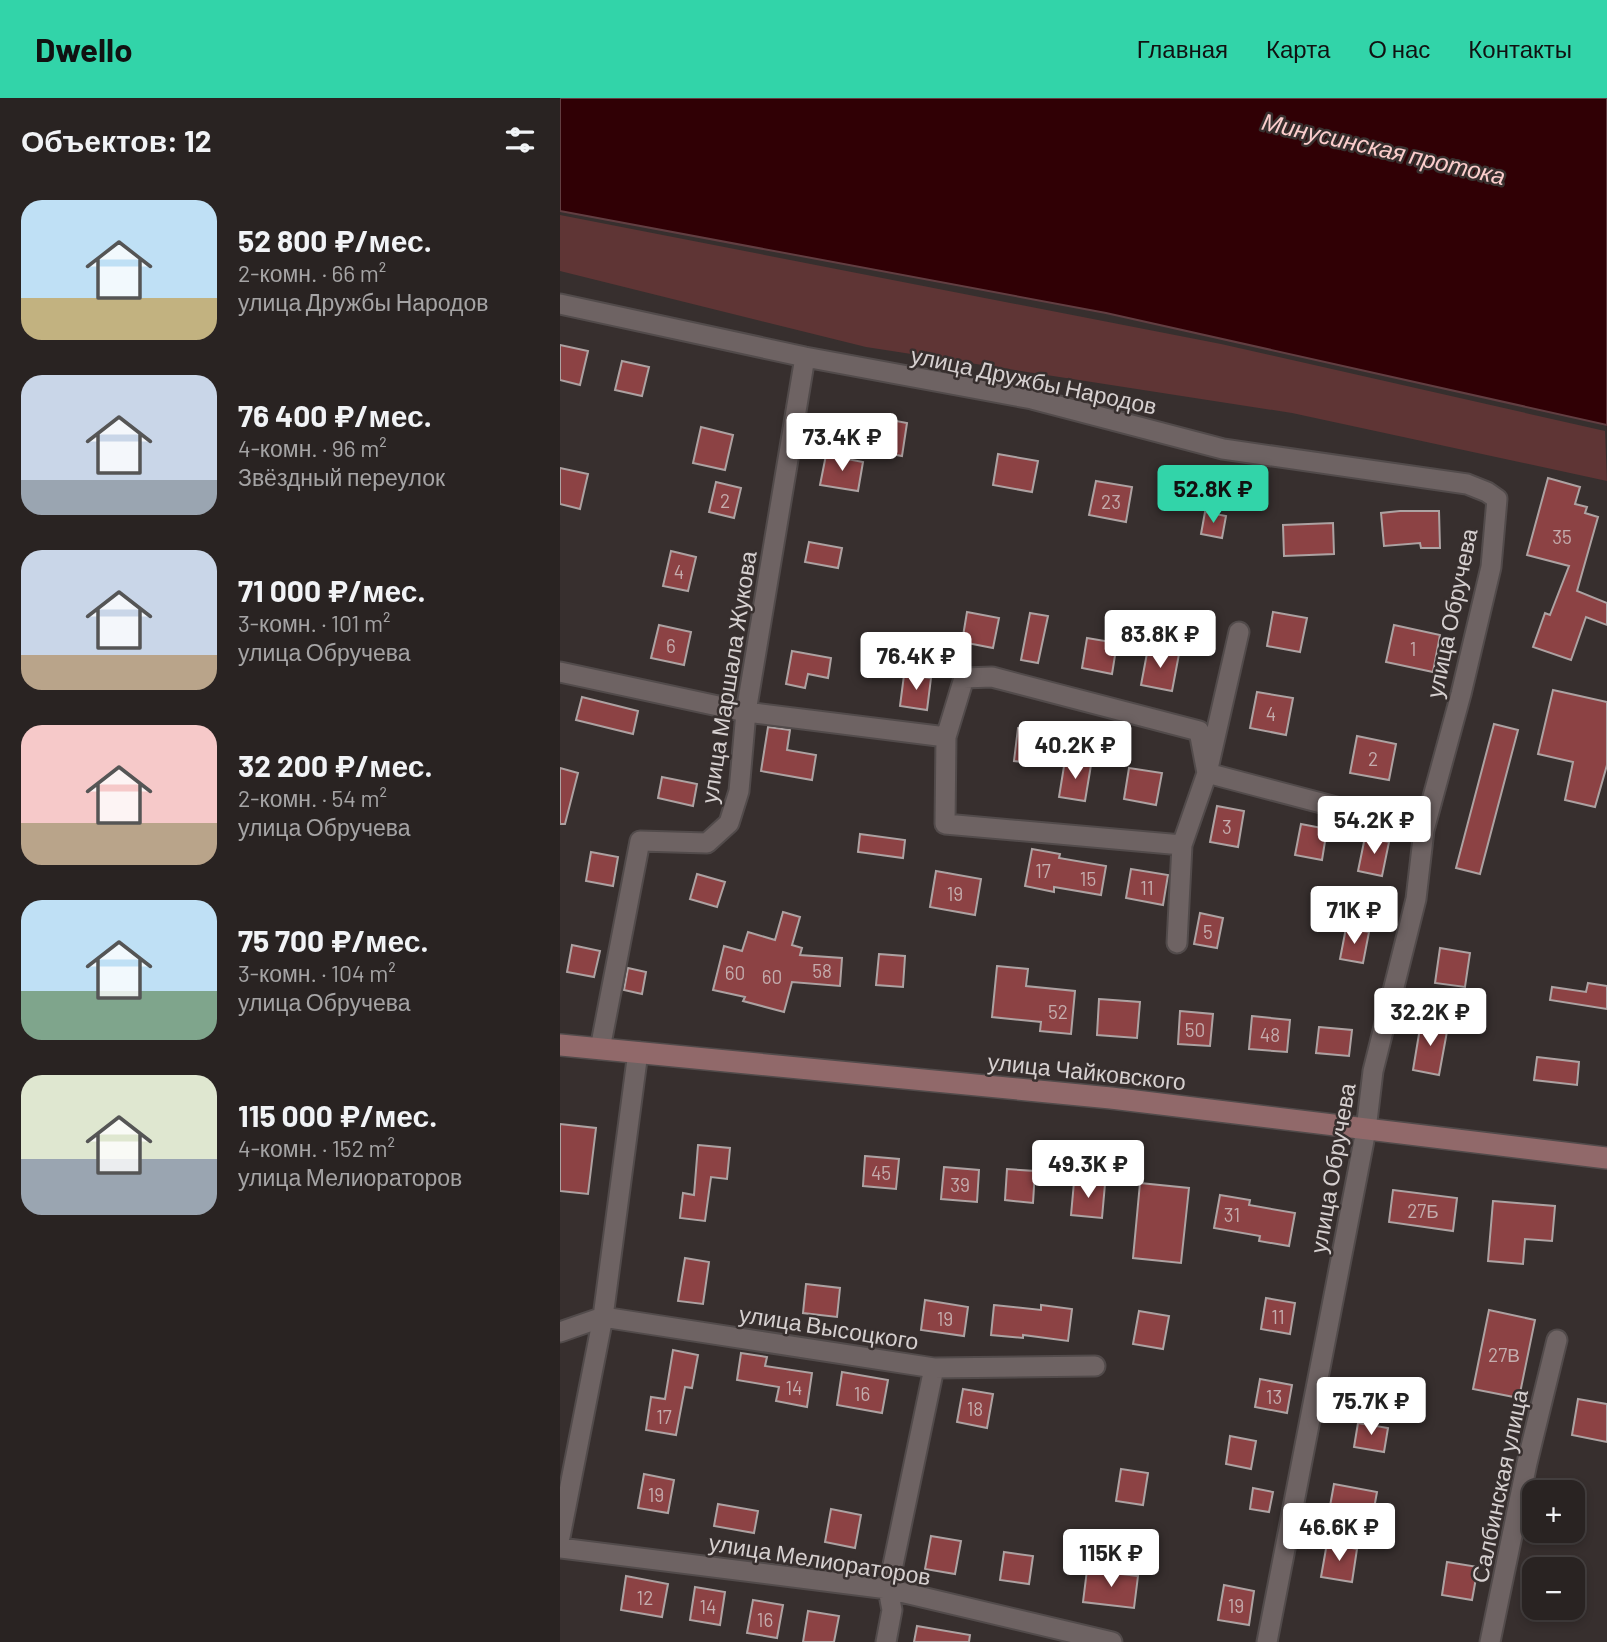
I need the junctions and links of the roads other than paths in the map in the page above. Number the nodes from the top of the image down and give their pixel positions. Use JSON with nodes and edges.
{"nodes":[{"id":1,"x":560,"y":304,"type":"edge"},
{"id":2,"x":804,"y":357,"type":"junction"},
{"id":3,"x":1497,"y":499,"type":"joint"},
{"id":4,"x":1239,"y":632,"type":"dead end"},
{"id":5,"x":560,"y":672,"type":"edge"},
{"id":6,"x":746,"y":712,"type":"junction"},
{"id":7,"x":946,"y":737,"type":"junction"},
{"id":8,"x":1207,"y":773,"type":"junction"},
{"id":9,"x":1424,"y":830,"type":"junction"},
{"id":10,"x":1182,"y":845,"type":"junction"},
{"id":11,"x":1177,"y":943,"type":"dead end"},
{"id":12,"x":560,"y":1045,"type":"edge"},
{"id":13,"x":600,"y":1049,"type":"junction"},
{"id":14,"x":638,"y":1052,"type":"junction"},
{"id":15,"x":1366,"y":1130,"type":"junction"},
{"id":16,"x":1607,"y":1158,"type":"edge"},
{"id":17,"x":603,"y":1317,"type":"junction"},
{"id":18,"x":560,"y":1332,"type":"edge"},
{"id":19,"x":1558,"y":1340,"type":"dead end"},
{"id":20,"x":1094,"y":1366,"type":"dead end"},
{"id":21,"x":934,"y":1368,"type":"junction"},
{"id":22,"x":560,"y":1537,"type":"edge"},
{"id":23,"x":560,"y":1548,"type":"edge"},
{"id":24,"x":888,"y":1588,"type":"junction"},
{"id":25,"x":886,"y":1642,"type":"edge"},
{"id":26,"x":1112,"y":1642,"type":"edge"},
{"id":27,"x":1268,"y":1642,"type":"edge"},
{"id":28,"x":1490,"y":1642,"type":"edge"}],
"edges":[{"from":1,"to":2,"type":"street","name":"улица Дружбы Народов"},
{"from":2,"to":3,"type":"street","name":"улица Дружбы Народов"},
{"from":2,"to":6,"type":"street","name":"улица Маршала Жукова"},
{"from":3,"to":9,"type":"street","name":"улица Обручева"},
{"from":4,"to":8,"type":"street"},
{"from":5,"to":6,"type":"street"},
{"from":6,"to":7,"type":"street"},
{"from":6,"to":13,"type":"street","name":"улица Маршала Жукова"},
{"from":7,"to":8,"type":"street"},
{"from":7,"to":10,"type":"street"},
{"from":8,"to":9,"type":"street"},
{"from":8,"to":10,"type":"street"},
{"from":9,"to":15,"type":"street","name":"улица Обручева"},
{"from":10,"to":11,"type":"street"},
{"from":12,"to":13,"type":"main road","name":"улица Чайковского"},
{"from":13,"to":14,"type":"main road","name":"улица Чайковского"},
{"from":14,"to":15,"type":"main road","name":"улица Чайковского"},
{"from":14,"to":17,"type":"street"},
{"from":15,"to":16,"type":"main road","name":"улица Чайковского"},
{"from":15,"to":27,"type":"street","name":"улица Обручева"},
{"from":17,"to":18,"type":"street","name":"улица Высоцкого"},
{"from":17,"to":21,"type":"street","name":"улица Высоцкого"},
{"from":17,"to":22,"type":"street"},
{"from":19,"to":28,"type":"street","name":"Салбинская улица"},
{"from":20,"to":21,"type":"street","name":"улица Высоцкого"},
{"from":21,"to":24,"type":"street"},
{"from":23,"to":24,"type":"street","name":"улица Мелиораторов"},
{"from":24,"to":25,"type":"street"},
{"from":24,"to":26,"type":"street","name":"улица Мелиораторов"}]}
